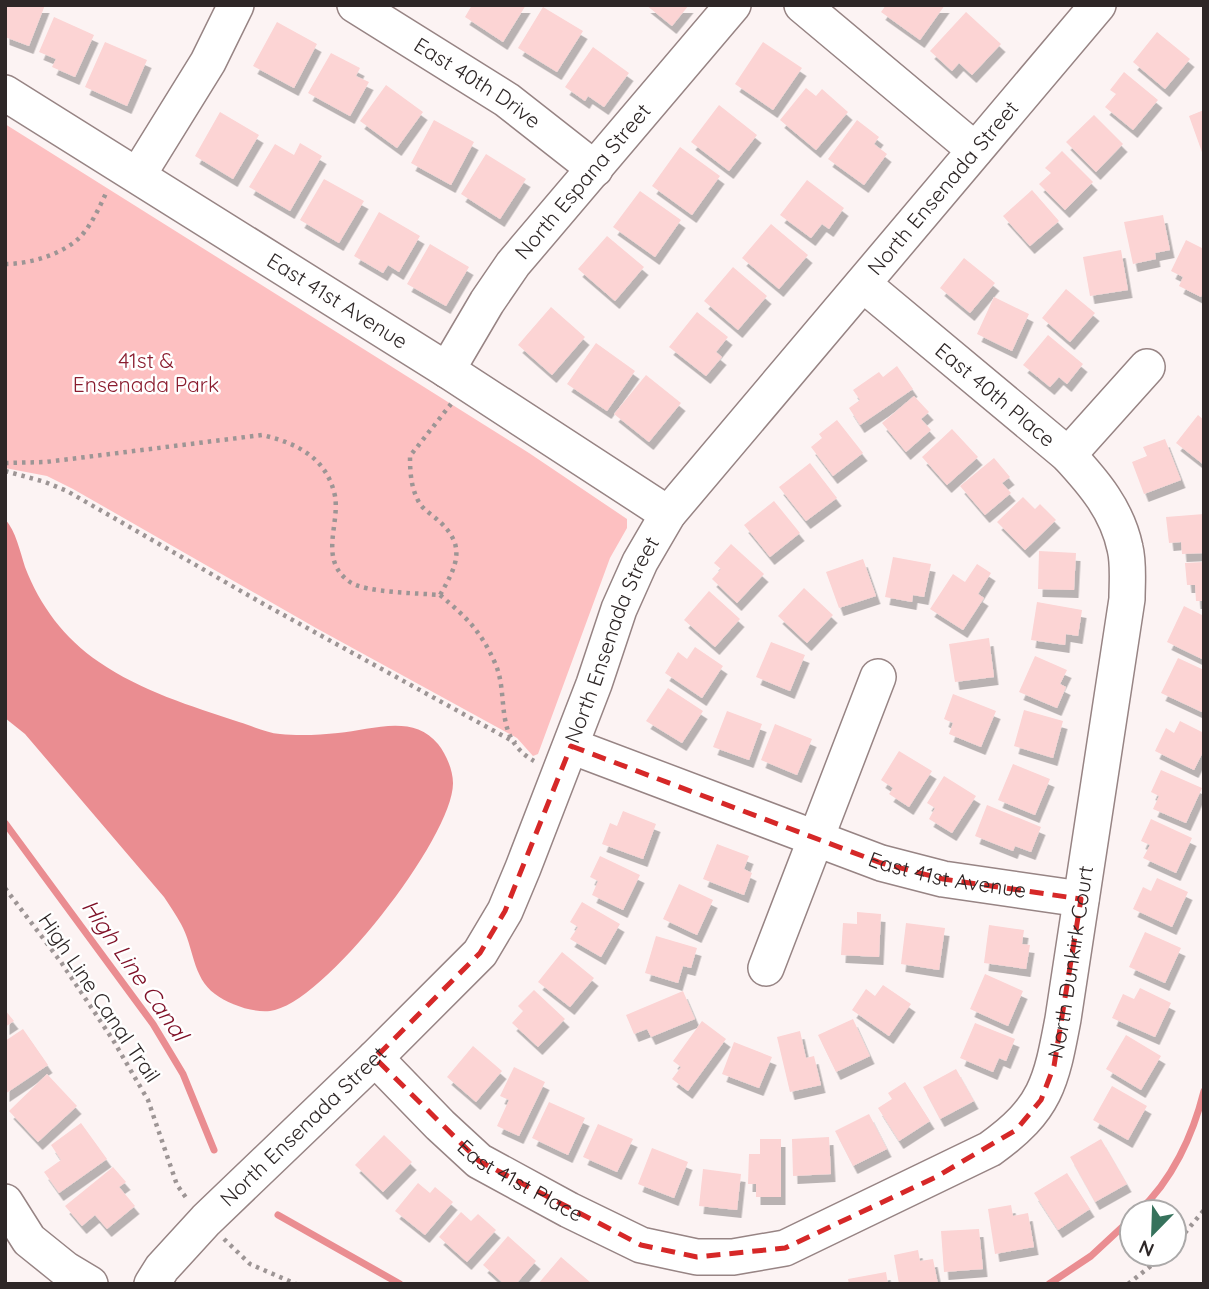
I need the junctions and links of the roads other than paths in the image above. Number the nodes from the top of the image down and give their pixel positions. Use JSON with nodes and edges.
{"nodes":[{"id":1,"x":236,"y":5,"type":"edge"},
{"id":2,"x":355,"y":5,"type":"edge"},
{"id":3,"x":733,"y":5,"type":"edge"},
{"id":4,"x":802,"y":5,"type":"edge"},
{"id":5,"x":1098,"y":5,"type":"edge"},
{"id":6,"x":5,"y":93,"type":"edge"},
{"id":7,"x":975,"y":150,"type":"junction"},
{"id":8,"x":595,"y":169,"type":"junction"},
{"id":9,"x":124,"y":180,"type":"junction"},
{"id":10,"x":863,"y":285,"type":"junction"},
{"id":11,"x":1147,"y":367,"type":"dead end"},
{"id":12,"x":451,"y":385,"type":"junction"},
{"id":13,"x":1068,"y":455,"type":"junction"},
{"id":14,"x":668,"y":514,"type":"junction"},
{"id":15,"x":878,"y":677,"type":"dead end"},
{"id":16,"x":571,"y":746,"type":"junction"},
{"id":17,"x":815,"y":839,"type":"junction"},
{"id":18,"x":1081,"y":899,"type":"junction"},
{"id":19,"x":766,"y":968,"type":"dead end"},
{"id":20,"x":375,"y":1058,"type":"junction"},
{"id":21,"x":5,"y":1202,"type":"edge"},
{"id":22,"x":697,"y":1257,"type":"joint"},
{"id":23,"x":90,"y":1284,"type":"edge"},
{"id":24,"x":152,"y":1284,"type":"edge"}],
"edges":[{"from":1,"to":9,"type":"street"},
{"from":2,"to":8,"type":"street","name":"East 40th Drive"},
{"from":3,"to":8,"type":"street","name":"North Espana Street"},
{"from":4,"to":7,"type":"street"},
{"from":5,"to":7,"type":"street","name":"North Ensenada Street"},
{"from":6,"to":9,"type":"street","name":"East 41st Avenue"},
{"from":7,"to":10,"type":"street","name":"North Ensenada Street"},
{"from":8,"to":12,"type":"street","name":"North Espana Street"},
{"from":9,"to":12,"type":"street","name":"East 41st Avenue"},
{"from":10,"to":13,"type":"street","name":"East 40th Place"},
{"from":10,"to":14,"type":"street","name":"North Ensenada Street"},
{"from":11,"to":13,"type":"street","name":"East 40th Place"},
{"from":12,"to":14,"type":"street","name":"East 41st Avenue"},
{"from":13,"to":18,"type":"street","name":"North Dunkirk Court"},
{"from":14,"to":16,"type":"street","name":"North Ensenada Street"},
{"from":15,"to":17,"type":"street"},
{"from":16,"to":17,"type":"street","name":"East 41st Avenue"},
{"from":16,"to":20,"type":"street","name":"North Ensenada Street"},
{"from":17,"to":18,"type":"street","name":"East 41st Avenue"},
{"from":17,"to":19,"type":"street"},
{"from":18,"to":22,"type":"street","name":"North Dunkirk Court"},
{"from":20,"to":22,"type":"street","name":"East 41st Place"},
{"from":20,"to":24,"type":"street","name":"North Ensenada Street"},
{"from":21,"to":23,"type":"street"}]}
